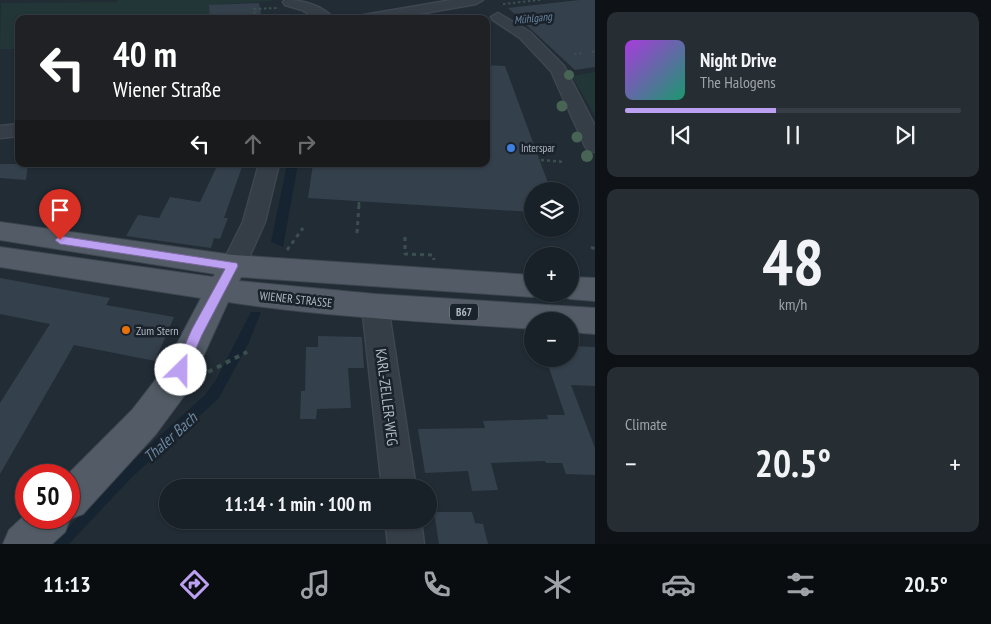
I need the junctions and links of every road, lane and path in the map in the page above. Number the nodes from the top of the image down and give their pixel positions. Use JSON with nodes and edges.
{"nodes":[{"id":1,"x":476,"y":0,"type":"edge"},
{"id":2,"x":540,"y":0,"type":"edge"},
{"id":3,"x":288,"y":7,"type":"edge"},
{"id":4,"x":497,"y":11,"type":"joint"},
{"id":5,"x":255,"y":15,"type":"edge"},
{"id":6,"x":320,"y":15,"type":"edge"},
{"id":7,"x":387,"y":15,"type":"edge"},
{"id":8,"x":583,"y":53,"type":"dead end"},
{"id":9,"x":574,"y":54,"type":"dead end"},
{"id":10,"x":15,"y":130,"type":"edge"},
{"id":11,"x":0,"y":132,"type":"edge"},
{"id":12,"x":595,"y":146,"type":"edge"},
{"id":13,"x":541,"y":160,"type":"dead end"},
{"id":14,"x":564,"y":162,"type":"dead end"},
{"id":15,"x":268,"y":167,"type":"edge"},
{"id":16,"x":359,"y":201,"type":"dead end"},
{"id":17,"x":303,"y":228,"type":"dead end"},
{"id":18,"x":0,"y":231,"type":"edge"},
{"id":19,"x":357,"y":233,"type":"dead end"},
{"id":20,"x":404,"y":237,"type":"dead end"},
{"id":21,"x":286,"y":251,"type":"dead end"},
{"id":22,"x":0,"y":258,"type":"edge"},
{"id":23,"x":435,"y":263,"type":"dead end"},
{"id":24,"x":227,"y":278,"type":"junction"},
{"id":25,"x":524,"y":286,"type":"edge"},
{"id":26,"x":579,"y":289,"type":"edge"},
{"id":27,"x":595,"y":290,"type":"edge"},
{"id":28,"x":375,"y":306,"type":"junction"},
{"id":29,"x":595,"y":321,"type":"edge"},
{"id":30,"x":247,"y":352,"type":"dead end"},
{"id":31,"x":208,"y":372,"type":"dead end"},
{"id":32,"x":398,"y":479,"type":"edge"},
{"id":33,"x":80,"y":489,"type":"edge"},
{"id":34,"x":39,"y":529,"type":"edge"},
{"id":35,"x":404,"y":529,"type":"edge"},
{"id":36,"x":23,"y":544,"type":"edge"},
{"id":37,"x":406,"y":544,"type":"edge"}],
"edges":[{"from":1,"to":7,"type":"street"},
{"from":2,"to":4,"type":"path"},
{"from":3,"to":5,"type":"path"},
{"from":3,"to":6,"type":"street"},
{"from":4,"to":12,"type":"street"},
{"from":8,"to":9,"type":"path"},
{"from":10,"to":11,"type":"street"},
{"from":13,"to":14,"type":"path"},
{"from":15,"to":24,"type":"street"},
{"from":16,"to":19,"type":"path"},
{"from":17,"to":21,"type":"path"},
{"from":18,"to":24,"type":"main road","name":"WIENER STRASSE","number":"B67"},
{"from":20,"to":23,"type":"path"},
{"from":22,"to":24,"type":"main road","name":"WIENER STRASSE","number":"B67"},
{"from":24,"to":25,"type":"main road","name":"WIENER STRASSE","number":"B67"},
{"from":24,"to":28,"type":"main road","name":"WIENER STRASSE","number":"B67"},
{"from":24,"to":33,"type":"main road"},
{"from":26,"to":27,"type":"main road"},
{"from":28,"to":29,"type":"main road","name":"WIENER STRASSE","number":"B67"},
{"from":28,"to":32,"type":"street","name":"KARL-ZELLER-WEG"},
{"from":30,"to":31,"type":"path"},
{"from":34,"to":36,"type":"main road"},
{"from":35,"to":37,"type":"street"}]}
